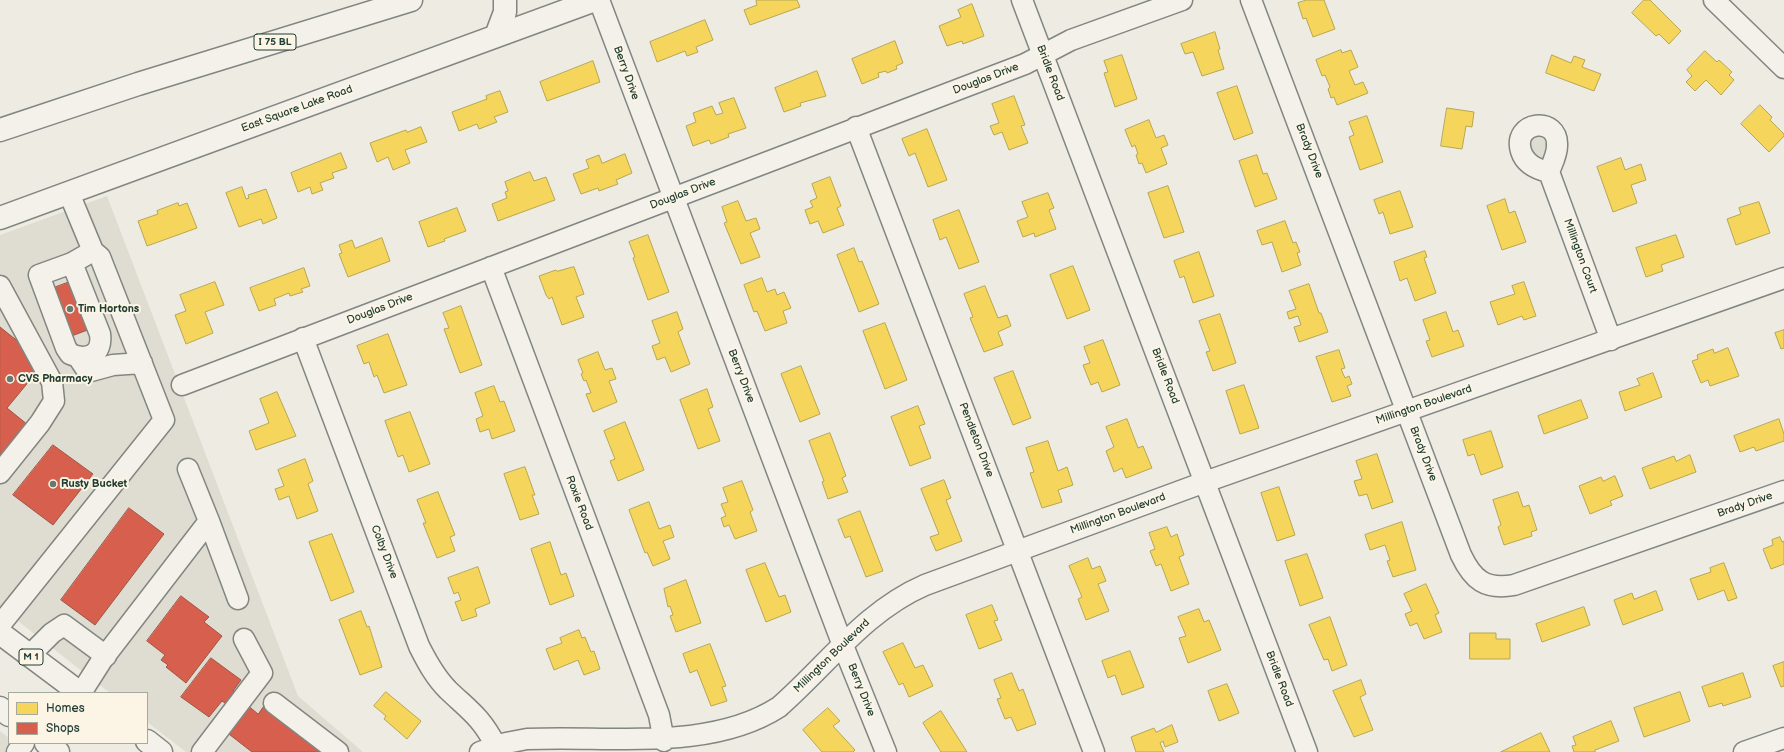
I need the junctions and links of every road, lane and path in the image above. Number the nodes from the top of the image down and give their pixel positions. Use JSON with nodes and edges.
{"nodes":[{"id":1,"x":411,"y":0,"type":"edge"},
{"id":2,"x":505,"y":0,"type":"edge"},
{"id":3,"x":595,"y":0,"type":"edge"},
{"id":4,"x":599,"y":0,"type":"edge"},
{"id":5,"x":1022,"y":0,"type":"edge"},
{"id":6,"x":1182,"y":0,"type":"edge"},
{"id":7,"x":1251,"y":0,"type":"edge"},
{"id":8,"x":1714,"y":0,"type":"edge"},
{"id":9,"x":496,"y":36,"type":"junction"},
{"id":10,"x":1043,"y":56,"type":"junction"},
{"id":11,"x":1784,"y":68,"type":"edge"},
{"id":12,"x":856,"y":128,"type":"junction"},
{"id":13,"x":0,"y":130,"type":"edge"},
{"id":14,"x":1549,"y":172,"type":"dead end"},
{"id":15,"x":69,"y":193,"type":"junction"},
{"id":16,"x":673,"y":198,"type":"junction"},
{"id":17,"x":0,"y":218,"type":"edge"},
{"id":18,"x":93,"y":251,"type":"junction"},
{"id":19,"x":72,"y":263,"type":"junction"},
{"id":20,"x":490,"y":267,"type":"junction"},
{"id":21,"x":1784,"y":278,"type":"edge"},
{"id":22,"x":0,"y":286,"type":"edge"},
{"id":23,"x":303,"y":338,"type":"junction"},
{"id":24,"x":1611,"y":340,"type":"junction"},
{"id":25,"x":78,"y":357,"type":"junction"},
{"id":26,"x":142,"y":363,"type":"junction"},
{"id":27,"x":182,"y":385,"type":"dead end"},
{"id":28,"x":1407,"y":411,"type":"junction"},
{"id":29,"x":188,"y":469,"type":"dead end"},
{"id":30,"x":0,"y":473,"type":"edge"},
{"id":31,"x":1205,"y":482,"type":"junction"},
{"id":32,"x":1784,"y":491,"type":"edge"},
{"id":33,"x":209,"y":521,"type":"junction"},
{"id":34,"x":1018,"y":552,"type":"junction"},
{"id":35,"x":238,"y":599,"type":"dead end"},
{"id":36,"x":0,"y":625,"type":"edge"},
{"id":37,"x":0,"y":633,"type":"edge"},
{"id":38,"x":244,"y":639,"type":"dead end"},
{"id":39,"x":842,"y":643,"type":"junction"},
{"id":40,"x":29,"y":656,"type":"junction"},
{"id":41,"x":106,"y":656,"type":"junction"},
{"id":42,"x":80,"y":692,"type":"edge"},
{"id":43,"x":82,"y":692,"type":"edge"},
{"id":44,"x":274,"y":703,"type":"dead end"},
{"id":45,"x":1784,"y":738,"type":"edge"},
{"id":46,"x":664,"y":741,"type":"junction"},
{"id":47,"x":148,"y":742,"type":"edge"},
{"id":48,"x":23,"y":744,"type":"edge"},
{"id":49,"x":47,"y":744,"type":"edge"},
{"id":50,"x":530,"y":745,"type":"edge"},
{"id":51,"x":488,"y":749,"type":"edge"},
{"id":52,"x":208,"y":750,"type":"edge"},
{"id":53,"x":17,"y":752,"type":"edge"},
{"id":54,"x":58,"y":752,"type":"edge"},
{"id":55,"x":160,"y":752,"type":"edge"},
{"id":56,"x":338,"y":752,"type":"edge"},
{"id":57,"x":886,"y":752,"type":"edge"},
{"id":58,"x":1094,"y":752,"type":"edge"},
{"id":59,"x":1307,"y":752,"type":"edge"},
{"id":60,"x":1744,"y":752,"type":"edge"}],
"edges":[{"from":1,"to":13,"type":"main road","number":"I 75 BL"},
{"from":2,"to":9,"type":"main road"},
{"from":3,"to":9,"type":"main road","name":"East Square Lake Road"},
{"from":4,"to":16,"type":"street","name":"Berry Drive"},
{"from":5,"to":10,"type":"street","name":"Bridle Road"},
{"from":6,"to":10,"type":"street","name":"Douglas Drive"},
{"from":7,"to":28,"type":"street","name":"Brady Drive"},
{"from":8,"to":11,"type":"street"},
{"from":9,"to":15,"type":"main road","name":"East Square Lake Road"},
{"from":10,"to":12,"type":"street","name":"Douglas Drive"},
{"from":10,"to":31,"type":"street","name":"Bridle Road"},
{"from":12,"to":16,"type":"street","name":"Douglas Drive"},
{"from":12,"to":34,"type":"street","name":"Pendleton Drive"},
{"from":14,"to":24,"type":"street","name":"Millington Court"},
{"from":15,"to":17,"type":"main road","name":"East Square Lake Road"},
{"from":15,"to":18,"type":"street"},
{"from":16,"to":20,"type":"street","name":"Douglas Drive"},
{"from":16,"to":39,"type":"street","name":"Berry Drive"},
{"from":18,"to":19,"type":"street"},
{"from":18,"to":26,"type":"street"},
{"from":19,"to":25,"type":"street"},
{"from":19,"to":25,"type":"street"},
{"from":20,"to":23,"type":"street","name":"Douglas Drive"},
{"from":20,"to":46,"type":"street","name":"Roxie Road"},
{"from":21,"to":24,"type":"street","name":"Millington Boulevard"},
{"from":22,"to":30,"type":"street"},
{"from":23,"to":27,"type":"street","name":"Douglas Drive"},
{"from":23,"to":51,"type":"street","name":"Colby Drive"},
{"from":24,"to":28,"type":"street","name":"Millington Boulevard"},
{"from":25,"to":26,"type":"street"},
{"from":26,"to":36,"type":"street"},
{"from":28,"to":31,"type":"street","name":"Millington Boulevard"},
{"from":28,"to":32,"type":"street","name":"Brady Drive"},
{"from":29,"to":33,"type":"street"},
{"from":31,"to":34,"type":"street","name":"Millington Boulevard"},
{"from":31,"to":59,"type":"street","name":"Bridle Road"},
{"from":33,"to":35,"type":"street"},
{"from":33,"to":41,"type":"street"},
{"from":34,"to":39,"type":"street","name":"Millington Boulevard"},
{"from":34,"to":58,"type":"street","name":"Pendleton Drive"},
{"from":37,"to":40,"type":"main road","number":"M 1"},
{"from":38,"to":52,"type":"street"},
{"from":39,"to":46,"type":"street","name":"Millington Boulevard"},
{"from":39,"to":57,"type":"street","name":"Berry Drive"},
{"from":40,"to":41,"type":"street"},
{"from":40,"to":42,"type":"main road","number":"M 1"},
{"from":41,"to":43,"type":"street"},
{"from":44,"to":56,"type":"street"},
{"from":45,"to":60,"type":"street"},
{"from":46,"to":50,"type":"street","name":"Millington Boulevard"},
{"from":47,"to":55,"type":"main road"},
{"from":48,"to":53,"type":"street"},
{"from":49,"to":54,"type":"main road"},
{"from":50,"to":51,"type":"street","name":"Millington Boulevard"}]}
